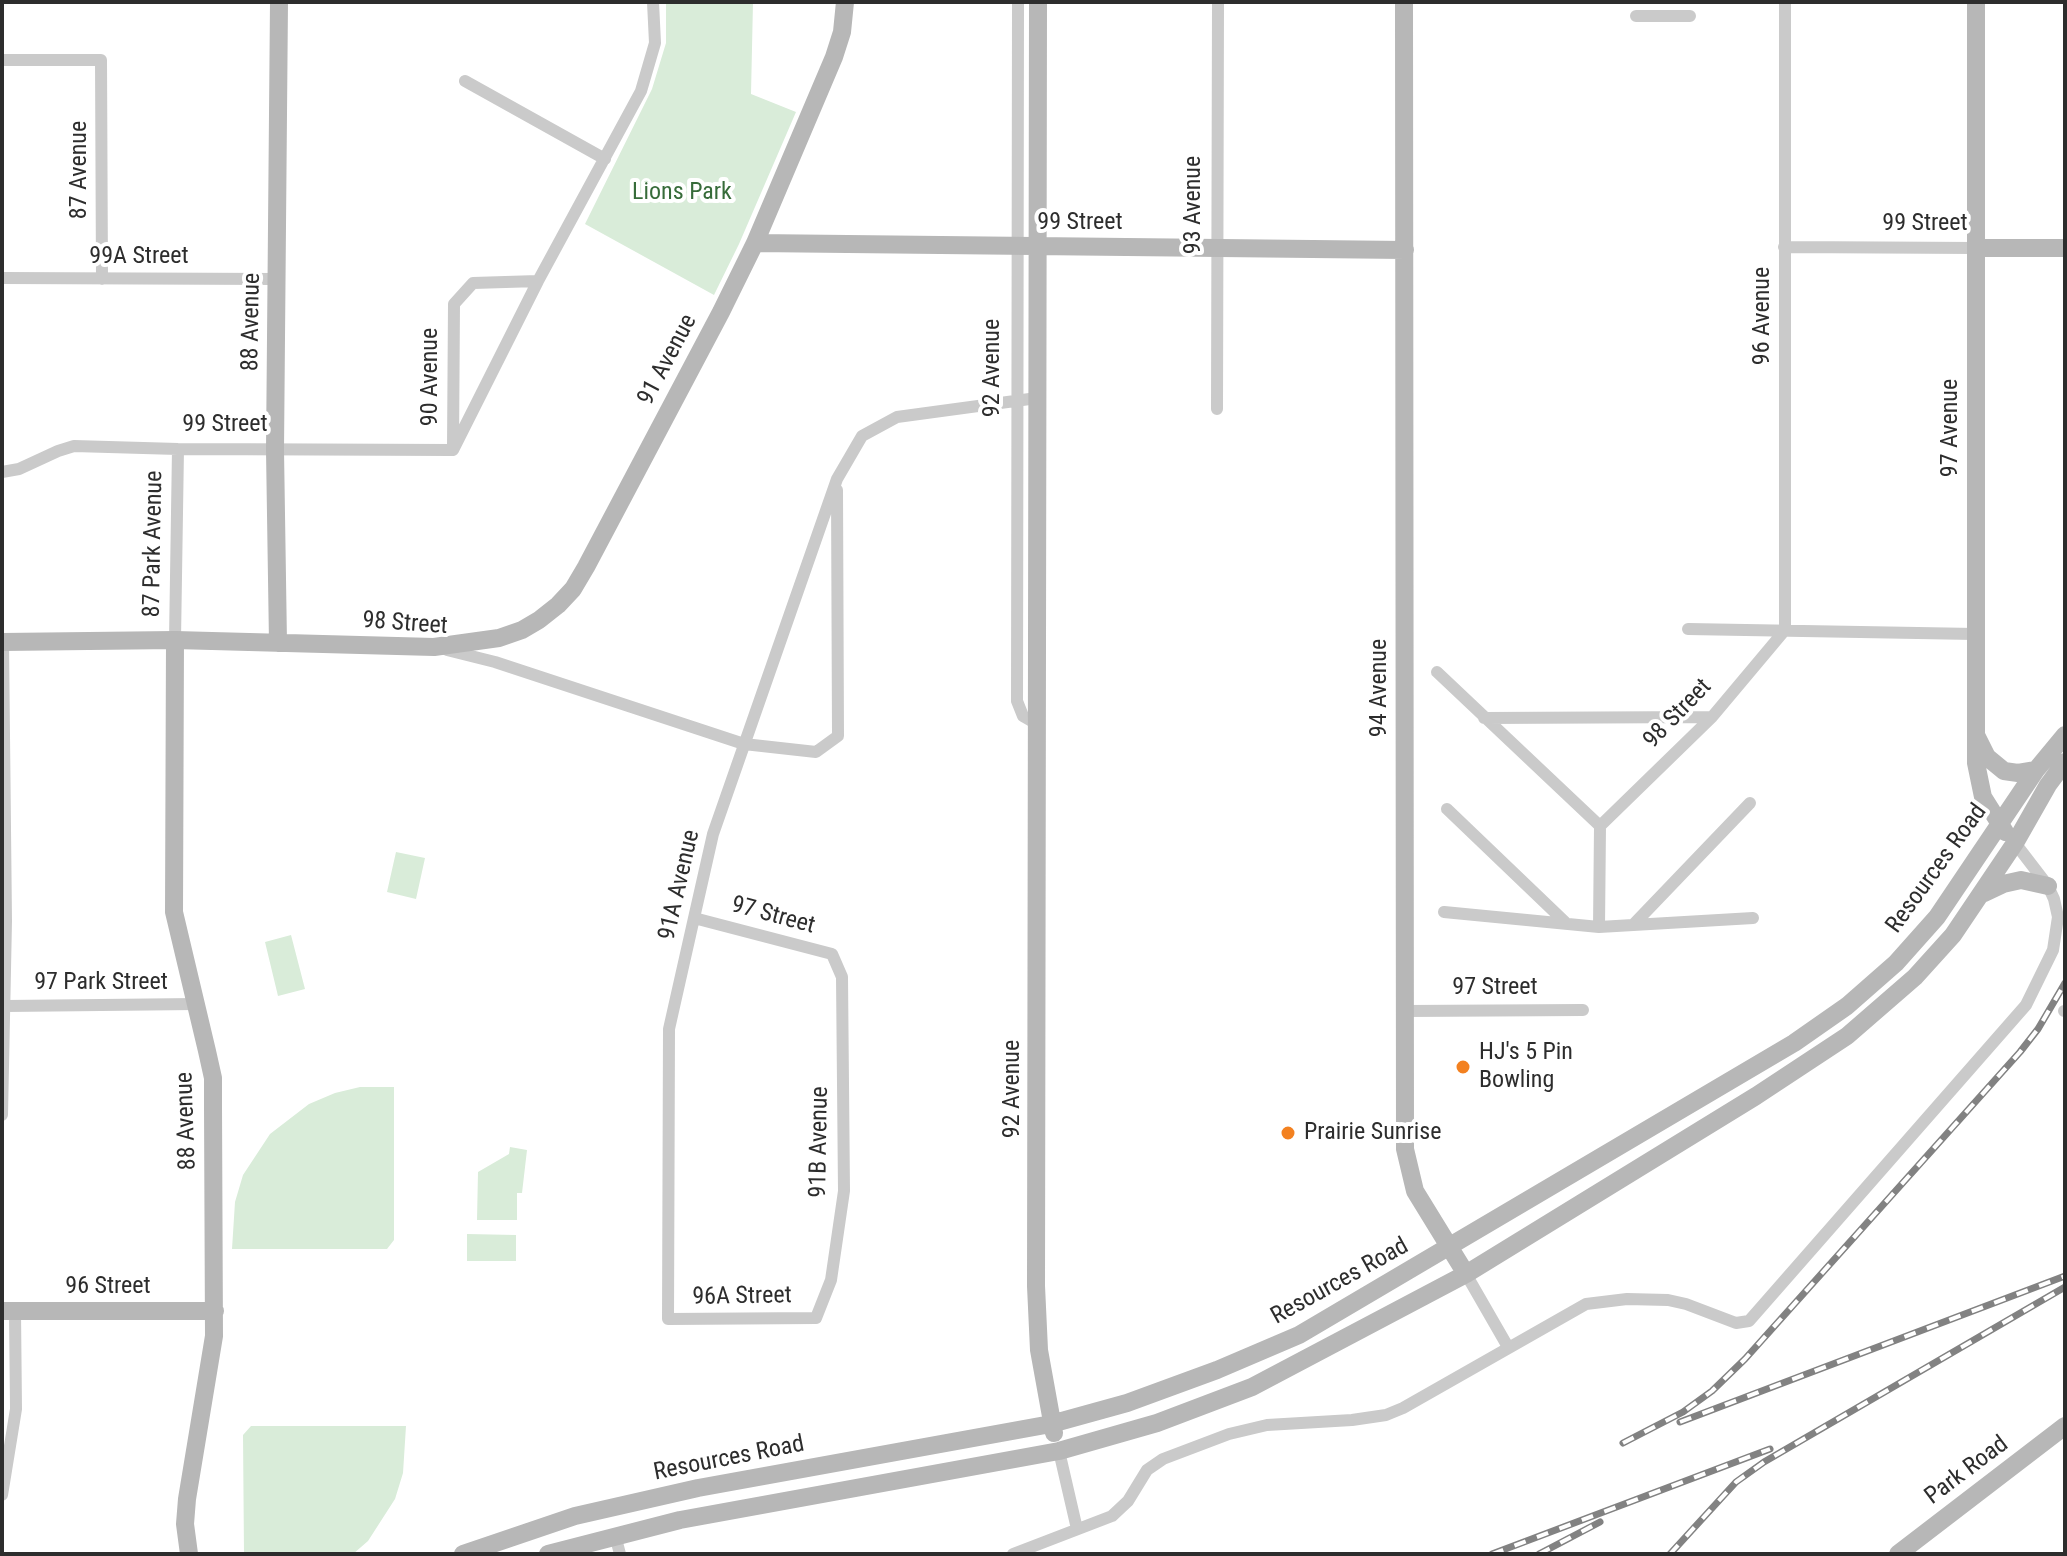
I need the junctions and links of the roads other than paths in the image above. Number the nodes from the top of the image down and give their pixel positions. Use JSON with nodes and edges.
{"nodes":[{"id":1,"x":279,"y":2,"type":"edge"},
{"id":2,"x":653,"y":2,"type":"edge"},
{"id":3,"x":845,"y":2,"type":"edge"},
{"id":4,"x":1018,"y":2,"type":"edge"},
{"id":5,"x":1038,"y":2,"type":"edge"},
{"id":6,"x":1218,"y":2,"type":"edge"},
{"id":7,"x":1404,"y":2,"type":"edge"},
{"id":8,"x":1785,"y":2,"type":"edge"},
{"id":9,"x":1976,"y":2,"type":"edge"},
{"id":10,"x":1636,"y":16,"type":"dead end"},
{"id":11,"x":1690,"y":16,"type":"dead end"},
{"id":12,"x":2,"y":60,"type":"edge"},
{"id":13,"x":465,"y":81,"type":"dead end"},
{"id":14,"x":605,"y":159,"type":"junction"},
{"id":15,"x":755,"y":243,"type":"junction"},
{"id":16,"x":1017,"y":246,"type":"junction"},
{"id":17,"x":1038,"y":247,"type":"junction"},
{"id":18,"x":1784,"y":247,"type":"junction"},
{"id":19,"x":1216,"y":248,"type":"junction"},
{"id":20,"x":1976,"y":248,"type":"junction"},
{"id":21,"x":2065,"y":248,"type":"edge"},
{"id":22,"x":1405,"y":250,"type":"junction"},
{"id":23,"x":2,"y":278,"type":"edge"},
{"id":24,"x":102,"y":279,"type":"junction"},
{"id":25,"x":277,"y":279,"type":"junction"},
{"id":26,"x":538,"y":281,"type":"junction"},
{"id":27,"x":1037,"y":398,"type":"junction"},
{"id":28,"x":1017,"y":400,"type":"junction"},
{"id":29,"x":1217,"y":409,"type":"dead end"},
{"id":30,"x":178,"y":449,"type":"junction"},
{"id":31,"x":275,"y":450,"type":"junction"},
{"id":32,"x":453,"y":450,"type":"junction"},
{"id":33,"x":2,"y":472,"type":"edge"},
{"id":34,"x":837,"y":479,"type":"junction"},
{"id":35,"x":1688,"y":629,"type":"dead end"},
{"id":36,"x":1785,"y":630,"type":"junction"},
{"id":37,"x":1975,"y":634,"type":"junction"},
{"id":38,"x":175,"y":640,"type":"junction"},
{"id":39,"x":2,"y":642,"type":"edge"},
{"id":40,"x":278,"y":643,"type":"junction"},
{"id":41,"x":434,"y":647,"type":"junction"},
{"id":42,"x":1437,"y":672,"type":"dead end"},
{"id":43,"x":1712,"y":717,"type":"junction"},
{"id":44,"x":1484,"y":718,"type":"junction"},
{"id":45,"x":1037,"y":724,"type":"junction"},
{"id":46,"x":2065,"y":735,"type":"edge"},
{"id":47,"x":1976,"y":736,"type":"junction"},
{"id":48,"x":744,"y":744,"type":"junction"},
{"id":49,"x":2065,"y":762,"type":"edge"},
{"id":50,"x":2036,"y":770,"type":"junction"},
{"id":51,"x":1750,"y":803,"type":"dead end"},
{"id":52,"x":1447,"y":809,"type":"dead end"},
{"id":53,"x":4,"y":814,"type":"edge"},
{"id":54,"x":1600,"y":826,"type":"junction"},
{"id":55,"x":1999,"y":826,"type":"junction"},
{"id":56,"x":2015,"y":843,"type":"junction"},
{"id":57,"x":2048,"y":886,"type":"junction"},
{"id":58,"x":1981,"y":895,"type":"junction"},
{"id":59,"x":1444,"y":912,"type":"dead end"},
{"id":60,"x":694,"y":918,"type":"junction"},
{"id":61,"x":1753,"y":918,"type":"dead end"},
{"id":62,"x":1565,"y":922,"type":"junction"},
{"id":63,"x":1634,"y":924,"type":"junction"},
{"id":64,"x":1599,"y":927,"type":"junction"},
{"id":65,"x":836,"y":964,"type":"joint"},
{"id":66,"x":196,"y":1004,"type":"junction"},
{"id":67,"x":6,"y":1006,"type":"junction"},
{"id":68,"x":1583,"y":1010,"type":"dead end"},
{"id":69,"x":1406,"y":1011,"type":"junction"},
{"id":70,"x":2,"y":1115,"type":"edge"},
{"id":71,"x":1447,"y":1245,"type":"junction"},
{"id":72,"x":1466,"y":1274,"type":"junction"},
{"id":73,"x":9,"y":1311,"type":"edge"},
{"id":74,"x":215,"y":1311,"type":"junction"},
{"id":75,"x":816,"y":1318,"type":"joint"},
{"id":76,"x":668,"y":1319,"type":"joint"},
{"id":77,"x":1508,"y":1347,"type":"junction"},
{"id":78,"x":1051,"y":1424,"type":"junction"},
{"id":79,"x":2065,"y":1426,"type":"edge"},
{"id":80,"x":1059,"y":1451,"type":"junction"},
{"id":81,"x":2,"y":1495,"type":"edge"},
{"id":82,"x":1077,"y":1529,"type":"junction"},
{"id":83,"x":615,"y":1535,"type":"junction"},
{"id":84,"x":189,"y":1554,"type":"edge"},
{"id":85,"x":463,"y":1554,"type":"edge"},
{"id":86,"x":548,"y":1554,"type":"edge"},
{"id":87,"x":620,"y":1554,"type":"edge"},
{"id":88,"x":1013,"y":1554,"type":"edge"},
{"id":89,"x":1898,"y":1554,"type":"edge"}],
"edges":[{"from":1,"to":25,"type":"street","name":"88 Avenue"},
{"from":2,"to":14,"type":"street","name":"90 Avenue"},
{"from":3,"to":15,"type":"street","name":"91 Avenue"},
{"from":4,"to":16,"type":"street","name":"92 Avenue"},
{"from":5,"to":17,"type":"street","name":"92 Avenue"},
{"from":6,"to":19,"type":"street","name":"93 Avenue"},
{"from":7,"to":22,"type":"street","name":"94 Avenue"},
{"from":8,"to":18,"type":"street","name":"96 Avenue"},
{"from":9,"to":20,"type":"street","name":"97 Avenue"},
{"from":10,"to":11,"type":"street"},
{"from":12,"to":24,"type":"street","name":"87 Avenue"},
{"from":13,"to":14,"type":"street"},
{"from":14,"to":26,"type":"street","name":"90 Avenue"},
{"from":15,"to":16,"type":"street","name":"99 Street"},
{"from":15,"to":41,"type":"street","name":"91 Avenue"},
{"from":16,"to":17,"type":"street","name":"99 Street"},
{"from":16,"to":28,"type":"street","name":"92 Avenue"},
{"from":17,"to":19,"type":"street","name":"99 Street"},
{"from":17,"to":27,"type":"street","name":"92 Avenue"},
{"from":18,"to":20,"type":"street","name":"99 Street"},
{"from":18,"to":36,"type":"street","name":"96 Avenue"},
{"from":19,"to":22,"type":"street","name":"99 Street"},
{"from":19,"to":29,"type":"street","name":"93 Avenue"},
{"from":20,"to":21,"type":"street","name":"99 Street"},
{"from":20,"to":37,"type":"street","name":"97 Avenue"},
{"from":22,"to":69,"type":"street","name":"94 Avenue"},
{"from":23,"to":24,"type":"street","name":"99A Street"},
{"from":24,"to":25,"type":"street","name":"99A Street"},
{"from":25,"to":31,"type":"street","name":"88 Avenue"},
{"from":26,"to":32,"type":"street","name":"90 Avenue"},
{"from":26,"to":32,"type":"street","name":"90 Avenue"},
{"from":27,"to":28,"type":"street","name":"91A Avenue"},
{"from":27,"to":45,"type":"street","name":"92 Avenue"},
{"from":28,"to":34,"type":"street","name":"91A Avenue"},
{"from":28,"to":45,"type":"street","name":"92 Avenue"},
{"from":30,"to":31,"type":"street","name":"99 Street"},
{"from":30,"to":33,"type":"street","name":"99 Street"},
{"from":30,"to":38,"type":"street","name":"87 Park Avenue"},
{"from":31,"to":32,"type":"street","name":"99 Street"},
{"from":31,"to":40,"type":"street","name":"88 Avenue"},
{"from":34,"to":48,"type":"street","name":"91A Avenue"},
{"from":34,"to":48,"type":"street","name":"98 Street"},
{"from":35,"to":36,"type":"street"},
{"from":36,"to":37,"type":"street"},
{"from":36,"to":43,"type":"street","name":"98 Street"},
{"from":37,"to":47,"type":"street","name":"97 Avenue"},
{"from":38,"to":39,"type":"street","name":"98 Street"},
{"from":38,"to":40,"type":"street","name":"98 Street"},
{"from":38,"to":66,"type":"street","name":"88 Avenue"},
{"from":39,"to":53,"type":"street"},
{"from":40,"to":41,"type":"street","name":"98 Street"},
{"from":41,"to":48,"type":"street","name":"98 Street"},
{"from":42,"to":44,"type":"street"},
{"from":43,"to":44,"type":"street"},
{"from":43,"to":54,"type":"street","name":"98 Street"},
{"from":44,"to":54,"type":"street"},
{"from":45,"to":78,"type":"street","name":"92 Avenue"},
{"from":46,"to":50,"type":"street","name":"Resources Road"},
{"from":47,"to":50,"type":"street"},
{"from":47,"to":55,"type":"street","name":"97 Avenue"},
{"from":48,"to":60,"type":"street","name":"91A Avenue"},
{"from":49,"to":56,"type":"street","name":"Resources Road"},
{"from":50,"to":55,"type":"street","name":"Resources Road"},
{"from":51,"to":63,"type":"street"},
{"from":52,"to":62,"type":"street"},
{"from":53,"to":67,"type":"street"},
{"from":54,"to":64,"type":"street"},
{"from":55,"to":56,"type":"street","name":"97 Avenue"},
{"from":55,"to":71,"type":"street","name":"Resources Road"},
{"from":56,"to":57,"type":"street"},
{"from":56,"to":58,"type":"street","name":"Resources Road"},
{"from":57,"to":58,"type":"street"},
{"from":57,"to":77,"type":"street"},
{"from":58,"to":72,"type":"street","name":"Resources Road"},
{"from":59,"to":62,"type":"street"},
{"from":60,"to":65,"type":"street","name":"97 Street"},
{"from":60,"to":76,"type":"street","name":"91A Avenue"},
{"from":61,"to":63,"type":"street"},
{"from":62,"to":64,"type":"street"},
{"from":63,"to":64,"type":"street"},
{"from":65,"to":75,"type":"street","name":"91B Avenue"},
{"from":66,"to":67,"type":"street","name":"97 Park Street"},
{"from":66,"to":74,"type":"street","name":"88 Avenue"},
{"from":67,"to":70,"type":"street"},
{"from":68,"to":69,"type":"street","name":"97 Street"},
{"from":69,"to":71,"type":"street","name":"94 Avenue"},
{"from":71,"to":72,"type":"street","name":"94 Avenue"},
{"from":71,"to":78,"type":"street","name":"Resources Road"},
{"from":72,"to":77,"type":"street","name":"94 Avenue"},
{"from":72,"to":80,"type":"street","name":"Resources Road"},
{"from":73,"to":74,"type":"street","name":"96 Street"},
{"from":73,"to":81,"type":"street"},
{"from":74,"to":84,"type":"street","name":"88 Avenue"},
{"from":75,"to":76,"type":"street","name":"96A Street"},
{"from":77,"to":82,"type":"street"},
{"from":78,"to":80,"type":"street","name":"92 Avenue"},
{"from":78,"to":85,"type":"street","name":"Resources Road"},
{"from":79,"to":89,"type":"street","name":"Park Road"},
{"from":80,"to":82,"type":"street"},
{"from":80,"to":83,"type":"street","name":"Resources Road"},
{"from":82,"to":88,"type":"street"},
{"from":83,"to":86,"type":"street","name":"Resources Road"},
{"from":83,"to":87,"type":"street"}]}
